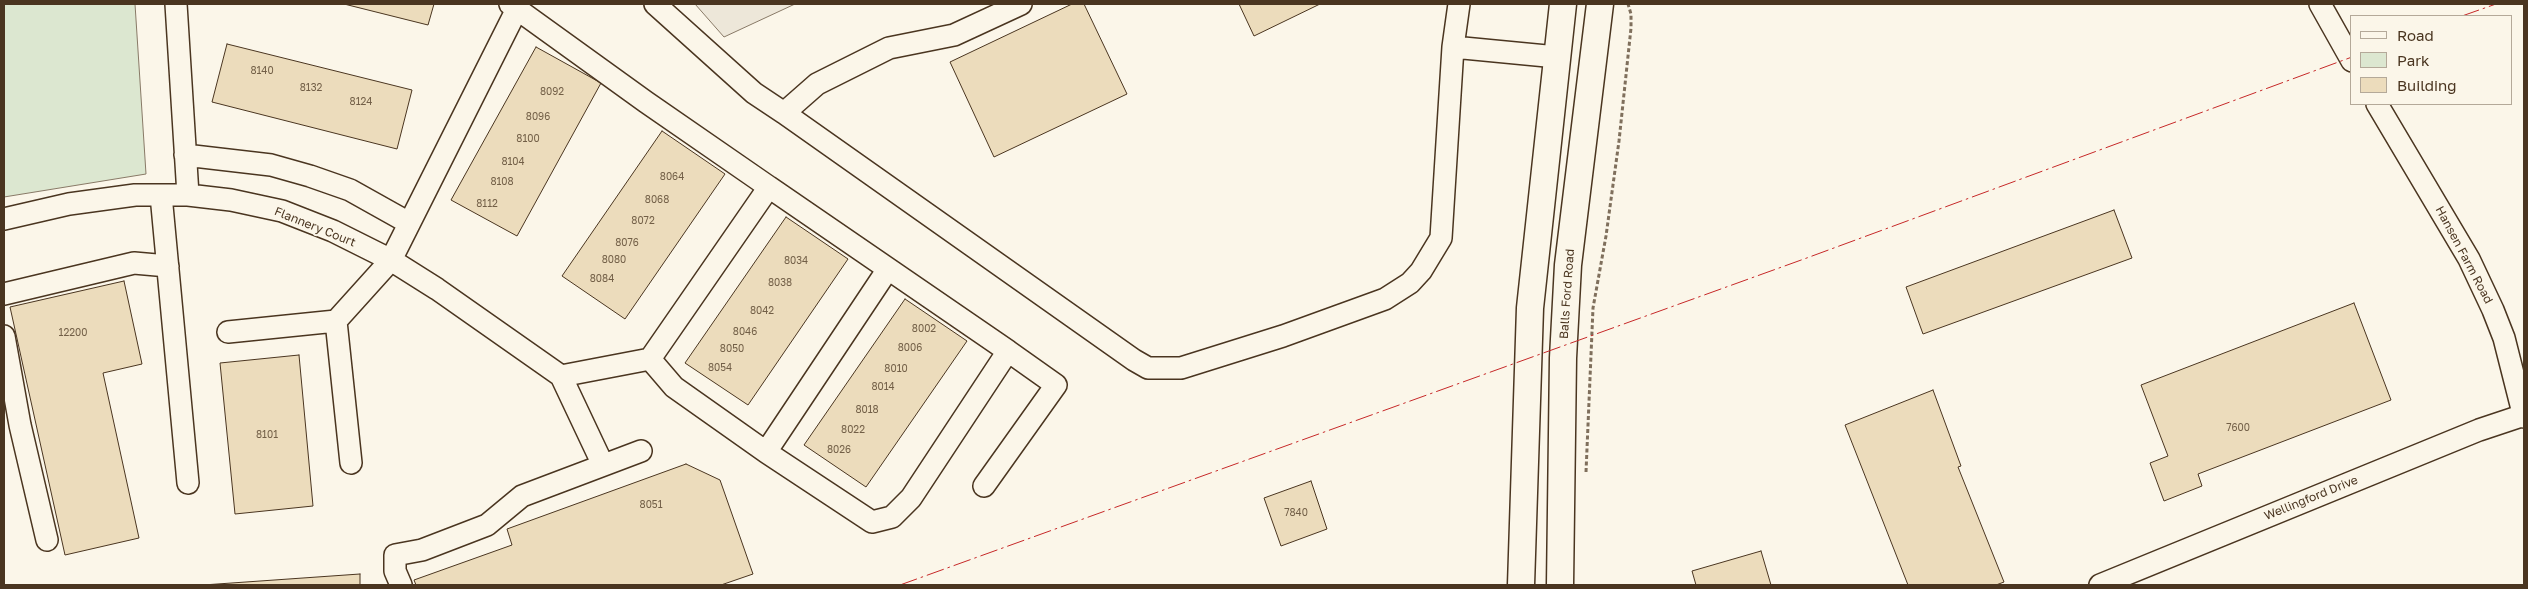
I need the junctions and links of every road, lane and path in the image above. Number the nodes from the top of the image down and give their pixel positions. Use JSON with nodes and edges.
{"nodes":[{"id":1,"x":176,"y":4,"type":"edge"},
{"id":2,"x":655,"y":4,"type":"edge"},
{"id":3,"x":1020,"y":4,"type":"edge"},
{"id":4,"x":1459,"y":4,"type":"edge"},
{"id":5,"x":1563,"y":4,"type":"edge"},
{"id":6,"x":1600,"y":4,"type":"edge"},
{"id":7,"x":1628,"y":4,"type":"edge"},
{"id":8,"x":2320,"y":4,"type":"edge"},
{"id":9,"x":514,"y":6,"type":"edge"},
{"id":10,"x":1453,"y":47,"type":"junction"},
{"id":11,"x":2350,"y":57,"type":"edge"},
{"id":12,"x":1557,"y":58,"type":"junction"},
{"id":13,"x":2378,"y":105,"type":"edge"},
{"id":14,"x":784,"y":113,"type":"junction"},
{"id":15,"x":1585,"y":126,"type":"junction"},
{"id":16,"x":185,"y":154,"type":"junction"},
{"id":17,"x":769,"y":187,"type":"junction"},
{"id":18,"x":161,"y":195,"type":"junction"},
{"id":19,"x":188,"y":195,"type":"junction"},
{"id":20,"x":4,"y":219,"type":"edge"},
{"id":21,"x":409,"y":223,"type":"junction"},
{"id":22,"x":390,"y":260,"type":"junction"},
{"id":23,"x":168,"y":266,"type":"junction"},
{"id":24,"x":888,"y":269,"type":"junction"},
{"id":25,"x":4,"y":294,"type":"edge"},
{"id":26,"x":336,"y":321,"type":"junction"},
{"id":27,"x":228,"y":332,"type":"dead end"},
{"id":28,"x":4,"y":336,"type":"edge"},
{"id":29,"x":1008,"y":351,"type":"junction"},
{"id":30,"x":650,"y":359,"type":"junction"},
{"id":31,"x":561,"y":376,"type":"junction"},
{"id":32,"x":2524,"y":416,"type":"edge"},
{"id":33,"x":12,"y":427,"type":"edge"},
{"id":34,"x":641,"y":451,"type":"dead end"},
{"id":35,"x":766,"y":452,"type":"junction"},
{"id":36,"x":351,"y":463,"type":"dead end"},
{"id":37,"x":604,"y":465,"type":"junction"},
{"id":38,"x":1585,"y":479,"type":"dead end"},
{"id":39,"x":188,"y":483,"type":"dead end"},
{"id":40,"x":984,"y":486,"type":"dead end"},
{"id":41,"x":47,"y":540,"type":"dead end"},
{"id":42,"x":400,"y":585,"type":"edge"},
{"id":43,"x":1521,"y":585,"type":"edge"},
{"id":44,"x":1560,"y":585,"type":"edge"},
{"id":45,"x":2100,"y":585,"type":"edge"}],
"edges":[{"from":1,"to":16,"type":"street"},
{"from":2,"to":14,"type":"street"},
{"from":3,"to":14,"type":"street"},
{"from":4,"to":10,"type":"street"},
{"from":5,"to":12,"type":"main road"},
{"from":6,"to":15,"type":"main road","name":"Balls Ford Road"},
{"from":7,"to":38,"type":"path"},
{"from":8,"to":11,"type":"street"},
{"from":9,"to":17,"type":"street"},
{"from":9,"to":21,"type":"street"},
{"from":10,"to":12,"type":"street"},
{"from":10,"to":14,"type":"street"},
{"from":12,"to":15,"type":"main road"},
{"from":12,"to":43,"type":"main road"},
{"from":13,"to":32,"type":"street","name":"Hansen Farm Road"},
{"from":15,"to":44,"type":"main road","name":"Balls Ford Road"},
{"from":16,"to":19,"type":"street"},
{"from":16,"to":21,"type":"street"},
{"from":17,"to":24,"type":"street"},
{"from":17,"to":30,"type":"street"},
{"from":18,"to":19,"type":"street","name":"Flannery Court"},
{"from":18,"to":20,"type":"street","name":"Flannery Court"},
{"from":18,"to":23,"type":"street"},
{"from":19,"to":22,"type":"street","name":"Flannery Court"},
{"from":21,"to":22,"type":"street"},
{"from":22,"to":26,"type":"street"},
{"from":22,"to":31,"type":"street","name":"Flannery Court"},
{"from":23,"to":25,"type":"street"},
{"from":23,"to":39,"type":"street"},
{"from":24,"to":29,"type":"street"},
{"from":24,"to":35,"type":"street"},
{"from":26,"to":27,"type":"street"},
{"from":26,"to":36,"type":"street"},
{"from":28,"to":33,"type":"street"},
{"from":29,"to":35,"type":"street"},
{"from":29,"to":40,"type":"street"},
{"from":30,"to":31,"type":"street"},
{"from":30,"to":35,"type":"street"},
{"from":31,"to":37,"type":"street"},
{"from":32,"to":45,"type":"street","name":"Wellingford Drive"},
{"from":33,"to":41,"type":"street"},
{"from":34,"to":37,"type":"street"},
{"from":37,"to":42,"type":"street"}]}
